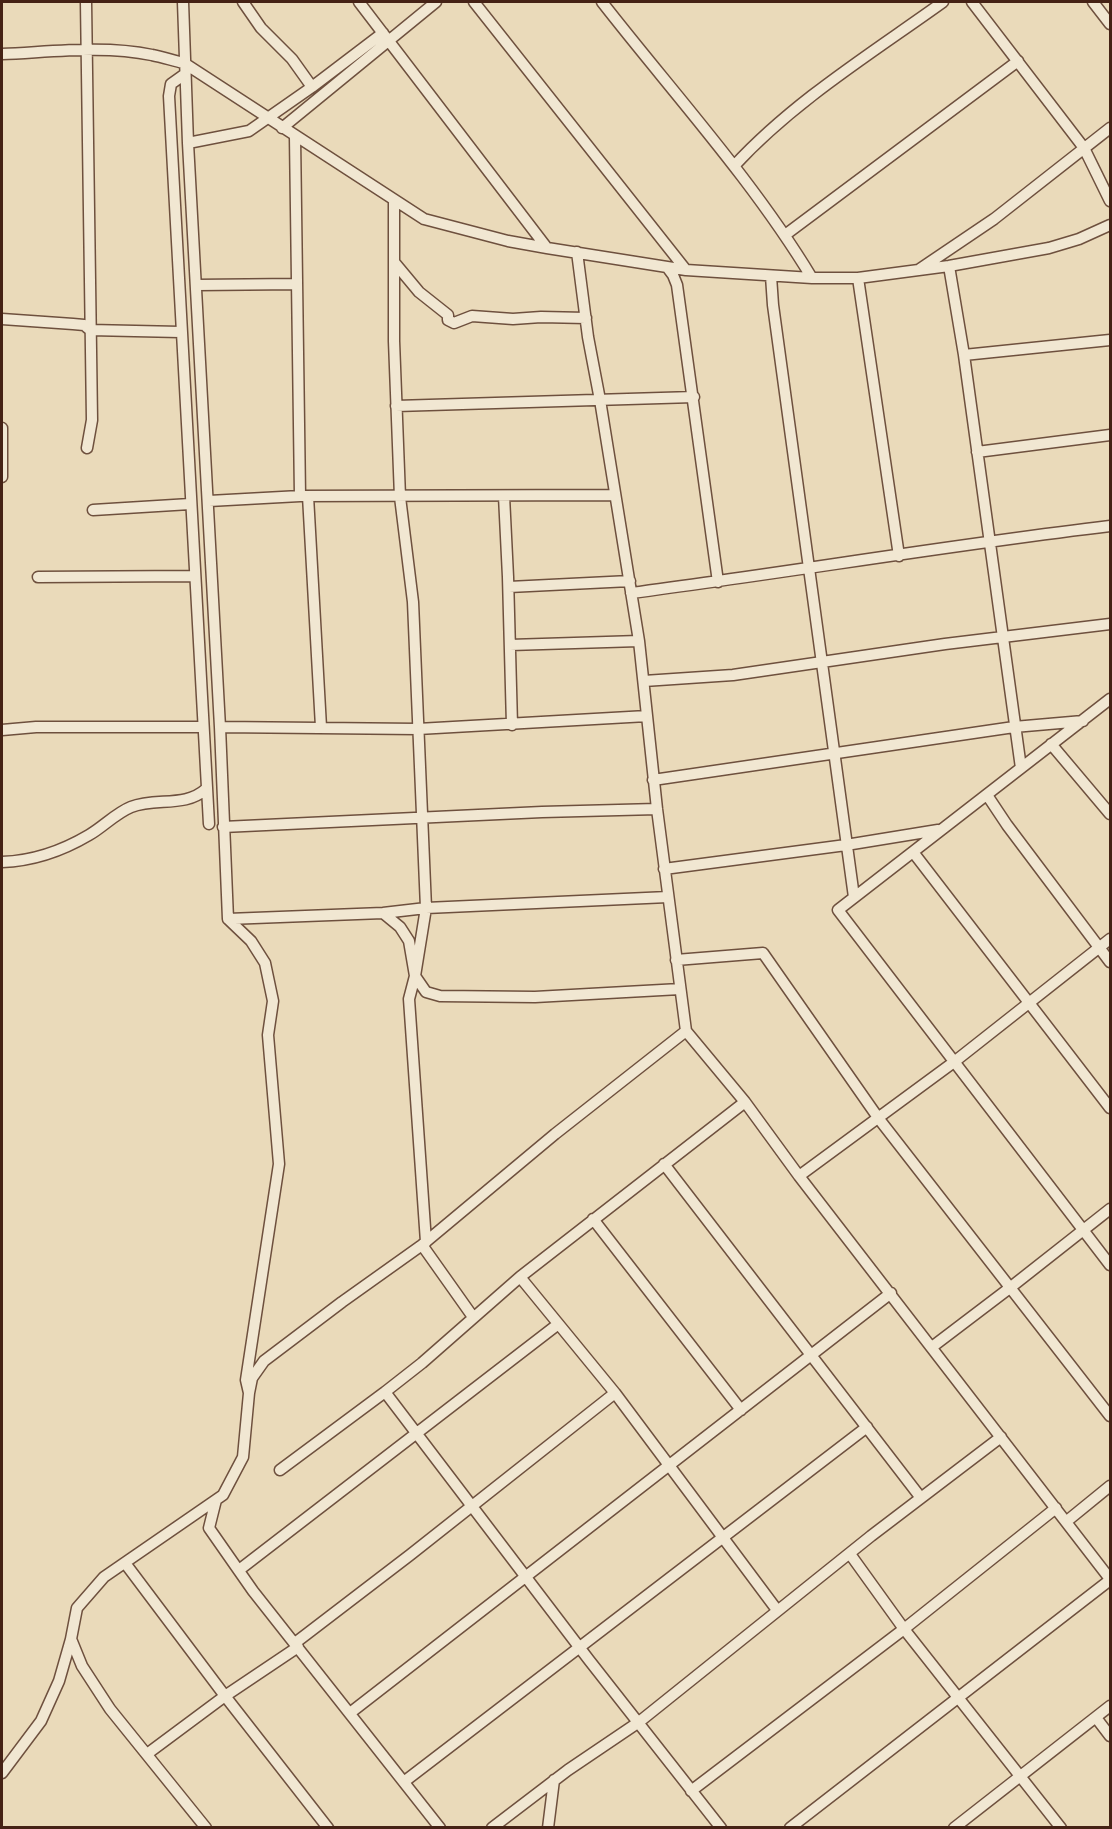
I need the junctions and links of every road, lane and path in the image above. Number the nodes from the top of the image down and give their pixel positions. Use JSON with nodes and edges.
{"nodes":[{"id":1,"x":86,"y":2,"type":"edge"},
{"id":2,"x":183,"y":2,"type":"edge"},
{"id":3,"x":243,"y":2,"type":"edge"},
{"id":4,"x":359,"y":2,"type":"edge"},
{"id":5,"x":436,"y":2,"type":"edge"},
{"id":6,"x":474,"y":2,"type":"edge"},
{"id":7,"x":603,"y":2,"type":"edge"},
{"id":8,"x":944,"y":2,"type":"edge"},
{"id":9,"x":972,"y":2,"type":"edge"},
{"id":10,"x":1093,"y":2,"type":"edge"},
{"id":11,"x":1110,"y":24,"type":"edge"},
{"id":12,"x":386,"y":37,"type":"junction"},
{"id":13,"x":88,"y":51,"type":"junction"},
{"id":14,"x":2,"y":54,"type":"edge"},
{"id":15,"x":1018,"y":61,"type":"junction"},
{"id":16,"x":184,"y":68,"type":"junction"},
{"id":17,"x":312,"y":87,"type":"junction"},
{"id":18,"x":268,"y":118,"type":"junction"},
{"id":19,"x":282,"y":128,"type":"junction"},
{"id":20,"x":1110,"y":128,"type":"edge"},
{"id":21,"x":295,"y":137,"type":"junction"},
{"id":22,"x":188,"y":143,"type":"junction"},
{"id":23,"x":1084,"y":148,"type":"junction"},
{"id":24,"x":734,"y":166,"type":"junction"},
{"id":25,"x":394,"y":200,"type":"junction"},
{"id":26,"x":1110,"y":201,"type":"edge"},
{"id":27,"x":1110,"y":225,"type":"edge"},
{"id":28,"x":784,"y":235,"type":"junction"},
{"id":29,"x":547,"y":248,"type":"junction"},
{"id":30,"x":577,"y":252,"type":"junction"},
{"id":31,"x":394,"y":262,"type":"junction"},
{"id":32,"x":949,"y":266,"type":"junction"},
{"id":33,"x":667,"y":267,"type":"junction"},
{"id":34,"x":686,"y":270,"type":"junction"},
{"id":35,"x":917,"y":271,"type":"junction"},
{"id":36,"x":771,"y":276,"type":"junction"},
{"id":37,"x":812,"y":278,"type":"junction"},
{"id":38,"x":858,"y":278,"type":"junction"},
{"id":39,"x":297,"y":284,"type":"junction"},
{"id":40,"x":197,"y":285,"type":"junction"},
{"id":41,"x":586,"y":318,"type":"junction"},
{"id":42,"x":2,"y":319,"type":"edge"},
{"id":43,"x":90,"y":330,"type":"junction"},
{"id":44,"x":180,"y":332,"type":"junction"},
{"id":45,"x":1110,"y":340,"type":"edge"},
{"id":46,"x":964,"y":355,"type":"junction"},
{"id":47,"x":694,"y":397,"type":"junction"},
{"id":48,"x":600,"y":400,"type":"junction"},
{"id":49,"x":396,"y":406,"type":"junction"},
{"id":50,"x":2,"y":428,"type":"edge"},
{"id":51,"x":1110,"y":435,"type":"edge"},
{"id":52,"x":87,"y":448,"type":"dead end"},
{"id":53,"x":977,"y":452,"type":"junction"},
{"id":54,"x":2,"y":477,"type":"edge"},
{"id":55,"x":615,"y":495,"type":"junction"},
{"id":56,"x":304,"y":496,"type":"junction"},
{"id":57,"x":504,"y":496,"type":"junction"},
{"id":58,"x":400,"y":497,"type":"junction"},
{"id":59,"x":209,"y":501,"type":"junction"},
{"id":60,"x":190,"y":504,"type":"junction"},
{"id":61,"x":93,"y":510,"type":"dead end"},
{"id":62,"x":1110,"y":526,"type":"edge"},
{"id":63,"x":989,"y":541,"type":"junction"},
{"id":64,"x":899,"y":556,"type":"junction"},
{"id":65,"x":809,"y":568,"type":"junction"},
{"id":66,"x":194,"y":576,"type":"junction"},
{"id":67,"x":38,"y":578,"type":"dead end"},
{"id":68,"x":630,"y":580,"type":"junction"},
{"id":69,"x":718,"y":582,"type":"junction"},
{"id":70,"x":509,"y":587,"type":"junction"},
{"id":71,"x":631,"y":593,"type":"junction"},
{"id":72,"x":1110,"y":624,"type":"edge"},
{"id":73,"x":1003,"y":638,"type":"junction"},
{"id":74,"x":639,"y":641,"type":"junction"},
{"id":75,"x":510,"y":645,"type":"junction"},
{"id":76,"x":822,"y":662,"type":"junction"},
{"id":77,"x":644,"y":681,"type":"junction"},
{"id":78,"x":1110,"y":699,"type":"edge"},
{"id":79,"x":647,"y":716,"type":"junction"},
{"id":80,"x":1083,"y":721,"type":"junction"},
{"id":81,"x":512,"y":725,"type":"junction"},
{"id":82,"x":202,"y":727,"type":"junction"},
{"id":83,"x":220,"y":727,"type":"junction"},
{"id":84,"x":1014,"y":727,"type":"junction"},
{"id":85,"x":321,"y":728,"type":"junction"},
{"id":86,"x":418,"y":729,"type":"junction"},
{"id":87,"x":2,"y":730,"type":"edge"},
{"id":88,"x":1051,"y":744,"type":"junction"},
{"id":89,"x":834,"y":752,"type":"junction"},
{"id":90,"x":1021,"y":768,"type":"junction"},
{"id":91,"x":653,"y":780,"type":"junction"},
{"id":92,"x":206,"y":789,"type":"junction"},
{"id":93,"x":987,"y":795,"type":"junction"},
{"id":94,"x":657,"y":809,"type":"junction"},
{"id":95,"x":1110,"y":814,"type":"edge"},
{"id":96,"x":423,"y":819,"type":"junction"},
{"id":97,"x":208,"y":824,"type":"dead end"},
{"id":98,"x":223,"y":827,"type":"junction"},
{"id":99,"x":941,"y":830,"type":"junction"},
{"id":100,"x":846,"y":846,"type":"junction"},
{"id":101,"x":913,"y":852,"type":"junction"},
{"id":102,"x":2,"y":862,"type":"edge"},
{"id":103,"x":664,"y":869,"type":"junction"},
{"id":104,"x":668,"y":897,"type":"junction"},
{"id":105,"x":854,"y":897,"type":"junction"},
{"id":106,"x":426,"y":908,"type":"junction"},
{"id":107,"x":383,"y":913,"type":"junction"},
{"id":108,"x":228,"y":919,"type":"junction"},
{"id":109,"x":1110,"y":939,"type":"edge"},
{"id":110,"x":1099,"y":947,"type":"junction"},
{"id":111,"x":676,"y":960,"type":"junction"},
{"id":112,"x":1110,"y":962,"type":"edge"},
{"id":113,"x":415,"y":976,"type":"junction"},
{"id":114,"x":680,"y":989,"type":"junction"},
{"id":115,"x":1030,"y":1002,"type":"junction"},
{"id":116,"x":686,"y":1031,"type":"junction"},
{"id":117,"x":954,"y":1062,"type":"junction"},
{"id":118,"x":746,"y":1102,"type":"junction"},
{"id":119,"x":1110,"y":1108,"type":"edge"},
{"id":120,"x":879,"y":1119,"type":"junction"},
{"id":121,"x":664,"y":1164,"type":"junction"},
{"id":122,"x":799,"y":1176,"type":"junction"},
{"id":123,"x":1110,"y":1209,"type":"edge"},
{"id":124,"x":593,"y":1219,"type":"junction"},
{"id":125,"x":1083,"y":1229,"type":"junction"},
{"id":126,"x":424,"y":1244,"type":"junction"},
{"id":127,"x":1110,"y":1265,"type":"edge"},
{"id":128,"x":520,"y":1277,"type":"junction"},
{"id":129,"x":1011,"y":1287,"type":"junction"},
{"id":130,"x":891,"y":1293,"type":"junction"},
{"id":131,"x":473,"y":1317,"type":"junction"},
{"id":132,"x":557,"y":1325,"type":"junction"},
{"id":133,"x":932,"y":1347,"type":"junction"},
{"id":134,"x":812,"y":1355,"type":"junction"},
{"id":135,"x":385,"y":1392,"type":"junction"},
{"id":136,"x":249,"y":1393,"type":"junction"},
{"id":137,"x":615,"y":1393,"type":"junction"},
{"id":138,"x":741,"y":1410,"type":"junction"},
{"id":139,"x":1110,"y":1416,"type":"edge"},
{"id":140,"x":867,"y":1427,"type":"junction"},
{"id":141,"x":416,"y":1435,"type":"junction"},
{"id":142,"x":1001,"y":1437,"type":"junction"},
{"id":143,"x":669,"y":1466,"type":"junction"},
{"id":144,"x":280,"y":1470,"type":"dead end"},
{"id":145,"x":1110,"y":1486,"type":"edge"},
{"id":146,"x":921,"y":1498,"type":"junction"},
{"id":147,"x":216,"y":1500,"type":"junction"},
{"id":148,"x":473,"y":1506,"type":"junction"},
{"id":149,"x":1056,"y":1508,"type":"junction"},
{"id":150,"x":1066,"y":1521,"type":"junction"},
{"id":151,"x":723,"y":1536,"type":"junction"},
{"id":152,"x":850,"y":1554,"type":"junction"},
{"id":153,"x":124,"y":1563,"type":"junction"},
{"id":154,"x":239,"y":1570,"type":"junction"},
{"id":155,"x":525,"y":1575,"type":"junction"},
{"id":156,"x":1110,"y":1579,"type":"edge"},
{"id":157,"x":777,"y":1610,"type":"junction"},
{"id":158,"x":904,"y":1629,"type":"junction"},
{"id":159,"x":71,"y":1639,"type":"junction"},
{"id":160,"x":297,"y":1645,"type":"junction"},
{"id":161,"x":580,"y":1648,"type":"junction"},
{"id":162,"x":225,"y":1696,"type":"junction"},
{"id":163,"x":959,"y":1698,"type":"junction"},
{"id":164,"x":1110,"y":1707,"type":"edge"},
{"id":165,"x":350,"y":1713,"type":"junction"},
{"id":166,"x":1097,"y":1719,"type":"junction"},
{"id":167,"x":639,"y":1722,"type":"junction"},
{"id":168,"x":1110,"y":1736,"type":"edge"},
{"id":169,"x":147,"y":1754,"type":"junction"},
{"id":170,"x":2,"y":1773,"type":"edge"},
{"id":171,"x":1022,"y":1776,"type":"junction"},
{"id":172,"x":555,"y":1780,"type":"junction"},
{"id":173,"x":405,"y":1781,"type":"junction"},
{"id":174,"x":691,"y":1791,"type":"junction"},
{"id":175,"x":206,"y":1827,"type":"edge"},
{"id":176,"x":328,"y":1827,"type":"edge"},
{"id":177,"x":440,"y":1827,"type":"edge"},
{"id":178,"x":492,"y":1827,"type":"edge"},
{"id":179,"x":548,"y":1827,"type":"edge"},
{"id":180,"x":721,"y":1827,"type":"edge"},
{"id":181,"x":790,"y":1827,"type":"edge"},
{"id":182,"x":954,"y":1827,"type":"edge"},
{"id":183,"x":1061,"y":1827,"type":"edge"}],
"edges":[{"from":1,"to":13,"type":"street"},
{"from":2,"to":16,"type":"street"},
{"from":3,"to":17,"type":"street"},
{"from":4,"to":12,"type":"street"},
{"from":5,"to":12,"type":"street"},
{"from":6,"to":34,"type":"street"},
{"from":7,"to":24,"type":"street"},
{"from":8,"to":24,"type":"street"},
{"from":9,"to":15,"type":"street"},
{"from":10,"to":11,"type":"street"},
{"from":12,"to":17,"type":"street"},
{"from":12,"to":19,"type":"street"},
{"from":12,"to":29,"type":"street"},
{"from":13,"to":14,"type":"street"},
{"from":13,"to":16,"type":"street"},
{"from":13,"to":43,"type":"street"},
{"from":15,"to":23,"type":"street"},
{"from":15,"to":28,"type":"street"},
{"from":16,"to":18,"type":"street"},
{"from":16,"to":22,"type":"street"},
{"from":16,"to":44,"type":"street"},
{"from":17,"to":18,"type":"street"},
{"from":18,"to":19,"type":"street"},
{"from":18,"to":22,"type":"street"},
{"from":19,"to":21,"type":"street"},
{"from":20,"to":23,"type":"street"},
{"from":21,"to":25,"type":"street"},
{"from":21,"to":39,"type":"street"},
{"from":22,"to":40,"type":"street"},
{"from":23,"to":26,"type":"street"},
{"from":23,"to":35,"type":"street"},
{"from":24,"to":28,"type":"street"},
{"from":25,"to":29,"type":"street"},
{"from":25,"to":31,"type":"street"},
{"from":27,"to":32,"type":"street"},
{"from":28,"to":37,"type":"street"},
{"from":29,"to":30,"type":"street"},
{"from":30,"to":33,"type":"street"},
{"from":30,"to":41,"type":"street"},
{"from":31,"to":41,"type":"street"},
{"from":31,"to":49,"type":"street"},
{"from":32,"to":35,"type":"street"},
{"from":32,"to":46,"type":"street"},
{"from":33,"to":34,"type":"street"},
{"from":33,"to":47,"type":"street"},
{"from":34,"to":36,"type":"street"},
{"from":35,"to":38,"type":"street"},
{"from":36,"to":37,"type":"street"},
{"from":36,"to":65,"type":"street"},
{"from":37,"to":38,"type":"street"},
{"from":38,"to":64,"type":"street"},
{"from":39,"to":40,"type":"street"},
{"from":39,"to":56,"type":"street"},
{"from":40,"to":59,"type":"street"},
{"from":41,"to":48,"type":"street"},
{"from":42,"to":43,"type":"street"},
{"from":43,"to":44,"type":"street"},
{"from":43,"to":52,"type":"street"},
{"from":44,"to":60,"type":"street"},
{"from":45,"to":46,"type":"street"},
{"from":46,"to":53,"type":"street"},
{"from":47,"to":48,"type":"street"},
{"from":47,"to":69,"type":"street"},
{"from":48,"to":49,"type":"street"},
{"from":48,"to":55,"type":"street"},
{"from":49,"to":58,"type":"street"},
{"from":50,"to":54,"type":"street"},
{"from":51,"to":53,"type":"street"},
{"from":53,"to":63,"type":"street"},
{"from":55,"to":57,"type":"street"},
{"from":55,"to":68,"type":"street"},
{"from":56,"to":58,"type":"street"},
{"from":56,"to":59,"type":"street"},
{"from":56,"to":85,"type":"street"},
{"from":57,"to":58,"type":"street"},
{"from":57,"to":70,"type":"street"},
{"from":58,"to":86,"type":"street"},
{"from":59,"to":83,"type":"street"},
{"from":60,"to":61,"type":"street"},
{"from":60,"to":66,"type":"street"},
{"from":62,"to":63,"type":"street"},
{"from":63,"to":64,"type":"street"},
{"from":63,"to":73,"type":"street"},
{"from":64,"to":65,"type":"street"},
{"from":65,"to":69,"type":"street"},
{"from":65,"to":76,"type":"street"},
{"from":66,"to":67,"type":"street"},
{"from":66,"to":82,"type":"street"},
{"from":68,"to":70,"type":"street"},
{"from":68,"to":71,"type":"street"},
{"from":69,"to":71,"type":"street"},
{"from":70,"to":75,"type":"street"},
{"from":71,"to":74,"type":"street"},
{"from":72,"to":73,"type":"street"},
{"from":73,"to":76,"type":"street"},
{"from":73,"to":84,"type":"street"},
{"from":74,"to":75,"type":"street"},
{"from":74,"to":77,"type":"street"},
{"from":75,"to":81,"type":"street"},
{"from":76,"to":77,"type":"street"},
{"from":76,"to":89,"type":"street"},
{"from":77,"to":79,"type":"street"},
{"from":78,"to":80,"type":"street"},
{"from":79,"to":81,"type":"street"},
{"from":79,"to":91,"type":"street"},
{"from":80,"to":84,"type":"street"},
{"from":80,"to":88,"type":"street"},
{"from":81,"to":86,"type":"street"},
{"from":82,"to":87,"type":"street"},
{"from":82,"to":92,"type":"street"},
{"from":83,"to":85,"type":"street"},
{"from":83,"to":98,"type":"street"},
{"from":84,"to":89,"type":"street"},
{"from":84,"to":90,"type":"street"},
{"from":85,"to":86,"type":"street"},
{"from":86,"to":96,"type":"street"},
{"from":88,"to":90,"type":"street"},
{"from":88,"to":95,"type":"street"},
{"from":89,"to":91,"type":"street"},
{"from":89,"to":100,"type":"street"},
{"from":90,"to":93,"type":"street"},
{"from":91,"to":94,"type":"street"},
{"from":92,"to":97,"type":"street"},
{"from":92,"to":102,"type":"street"},
{"from":93,"to":99,"type":"street"},
{"from":93,"to":110,"type":"street"},
{"from":94,"to":96,"type":"street"},
{"from":94,"to":103,"type":"street"},
{"from":96,"to":98,"type":"street"},
{"from":96,"to":106,"type":"street"},
{"from":98,"to":108,"type":"street"},
{"from":99,"to":100,"type":"street"},
{"from":99,"to":101,"type":"street"},
{"from":100,"to":103,"type":"street"},
{"from":100,"to":105,"type":"street"},
{"from":101,"to":105,"type":"street"},
{"from":101,"to":115,"type":"street"},
{"from":103,"to":104,"type":"street"},
{"from":104,"to":106,"type":"street"},
{"from":104,"to":111,"type":"street"},
{"from":105,"to":117,"type":"street"},
{"from":106,"to":107,"type":"street"},
{"from":106,"to":113,"type":"street"},
{"from":107,"to":108,"type":"street"},
{"from":107,"to":113,"type":"street"},
{"from":108,"to":136,"type":"street"},
{"from":109,"to":110,"type":"street"},
{"from":110,"to":112,"type":"street"},
{"from":110,"to":115,"type":"street"},
{"from":111,"to":114,"type":"street"},
{"from":111,"to":120,"type":"street"},
{"from":113,"to":114,"type":"street"},
{"from":113,"to":126,"type":"street"},
{"from":114,"to":116,"type":"street"},
{"from":115,"to":117,"type":"street"},
{"from":115,"to":119,"type":"street"},
{"from":116,"to":118,"type":"street"},
{"from":116,"to":126,"type":"street"},
{"from":117,"to":120,"type":"street"},
{"from":117,"to":125,"type":"street"},
{"from":118,"to":121,"type":"street"},
{"from":118,"to":122,"type":"street"},
{"from":120,"to":122,"type":"street"},
{"from":120,"to":129,"type":"street"},
{"from":121,"to":124,"type":"street"},
{"from":121,"to":134,"type":"street"},
{"from":122,"to":130,"type":"street"},
{"from":123,"to":125,"type":"street"},
{"from":124,"to":128,"type":"street"},
{"from":124,"to":138,"type":"street"},
{"from":125,"to":127,"type":"street"},
{"from":125,"to":129,"type":"street"},
{"from":126,"to":131,"type":"street"},
{"from":126,"to":136,"type":"street"},
{"from":128,"to":131,"type":"street"},
{"from":128,"to":132,"type":"street"},
{"from":129,"to":133,"type":"street"},
{"from":129,"to":139,"type":"street"},
{"from":130,"to":133,"type":"street"},
{"from":130,"to":134,"type":"street"},
{"from":131,"to":135,"type":"street"},
{"from":132,"to":137,"type":"street"},
{"from":132,"to":141,"type":"street"},
{"from":133,"to":142,"type":"street"},
{"from":134,"to":138,"type":"street"},
{"from":134,"to":140,"type":"street"},
{"from":135,"to":141,"type":"street"},
{"from":135,"to":144,"type":"street"},
{"from":136,"to":147,"type":"street"},
{"from":137,"to":143,"type":"street"},
{"from":137,"to":148,"type":"street"},
{"from":138,"to":143,"type":"street"},
{"from":140,"to":146,"type":"street"},
{"from":140,"to":151,"type":"street"},
{"from":141,"to":148,"type":"street"},
{"from":141,"to":154,"type":"street"},
{"from":142,"to":146,"type":"street"},
{"from":142,"to":149,"type":"street"},
{"from":143,"to":151,"type":"street"},
{"from":143,"to":155,"type":"street"},
{"from":145,"to":150,"type":"street"},
{"from":146,"to":152,"type":"street"},
{"from":147,"to":153,"type":"street"},
{"from":147,"to":154,"type":"street"},
{"from":148,"to":155,"type":"street"},
{"from":148,"to":160,"type":"street"},
{"from":149,"to":150,"type":"street"},
{"from":149,"to":158,"type":"street"},
{"from":150,"to":156,"type":"street"},
{"from":151,"to":157,"type":"street"},
{"from":151,"to":161,"type":"street"},
{"from":152,"to":157,"type":"street"},
{"from":152,"to":158,"type":"street"},
{"from":153,"to":159,"type":"street"},
{"from":153,"to":162,"type":"street"},
{"from":154,"to":160,"type":"street"},
{"from":155,"to":161,"type":"street"},
{"from":155,"to":165,"type":"street"},
{"from":156,"to":163,"type":"street"},
{"from":157,"to":167,"type":"street"},
{"from":158,"to":163,"type":"street"},
{"from":158,"to":174,"type":"street"},
{"from":159,"to":169,"type":"street"},
{"from":159,"to":170,"type":"street"},
{"from":160,"to":162,"type":"street"},
{"from":160,"to":165,"type":"street"},
{"from":161,"to":167,"type":"street"},
{"from":161,"to":173,"type":"street"},
{"from":162,"to":169,"type":"street"},
{"from":162,"to":176,"type":"street"},
{"from":163,"to":171,"type":"street"},
{"from":163,"to":181,"type":"street"},
{"from":164,"to":166,"type":"street"},
{"from":165,"to":173,"type":"street"},
{"from":166,"to":168,"type":"street"},
{"from":166,"to":171,"type":"street"},
{"from":167,"to":172,"type":"street"},
{"from":167,"to":174,"type":"street"},
{"from":169,"to":175,"type":"street"},
{"from":171,"to":182,"type":"street"},
{"from":171,"to":183,"type":"street"},
{"from":172,"to":178,"type":"street"},
{"from":172,"to":179,"type":"street"},
{"from":173,"to":177,"type":"street"},
{"from":174,"to":180,"type":"street"}]}
